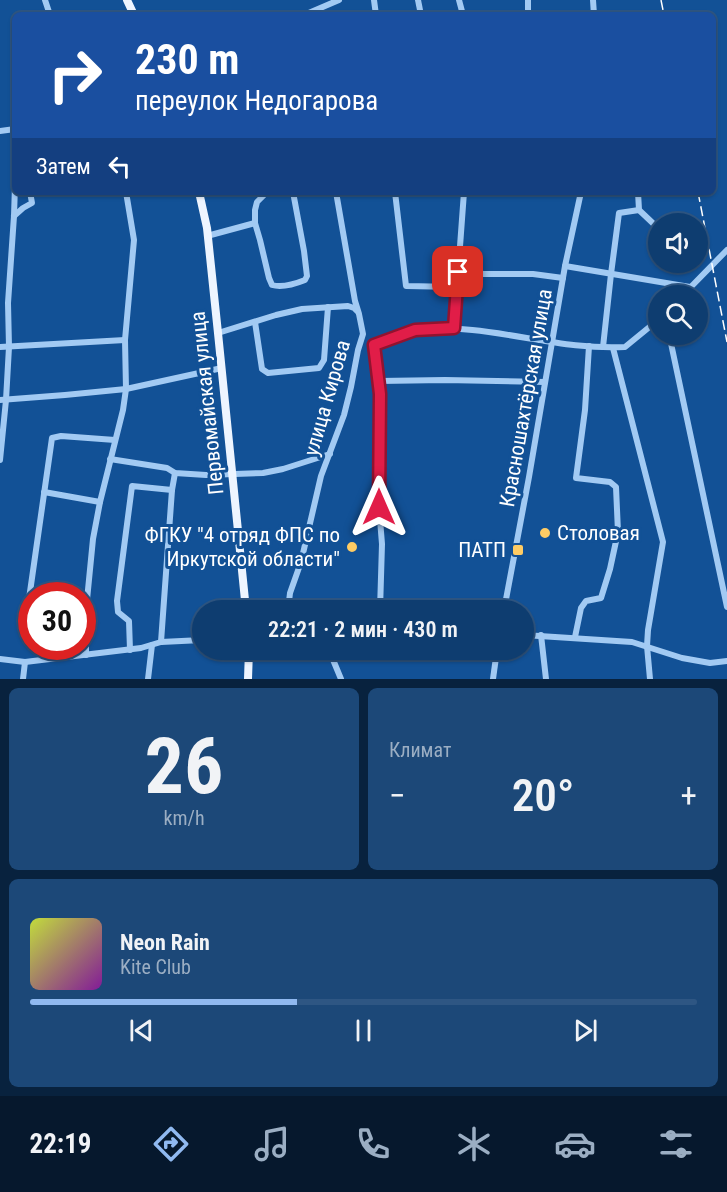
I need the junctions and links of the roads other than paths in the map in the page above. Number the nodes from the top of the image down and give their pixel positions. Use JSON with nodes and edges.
{"nodes":[{"id":1,"x":339,"y":0,"type":"edge"},
{"id":2,"x":312,"y":12,"type":"edge"},
{"id":3,"x":15,"y":195,"type":"edge"},
{"id":4,"x":31,"y":195,"type":"edge"},
{"id":5,"x":126,"y":195,"type":"edge"},
{"id":6,"x":200,"y":195,"type":"edge"},
{"id":7,"x":264,"y":195,"type":"edge"},
{"id":8,"x":294,"y":195,"type":"edge"},
{"id":9,"x":337,"y":195,"type":"edge"},
{"id":10,"x":395,"y":195,"type":"edge"},
{"id":11,"x":464,"y":195,"type":"edge"},
{"id":12,"x":580,"y":195,"type":"edge"},
{"id":13,"x":638,"y":195,"type":"edge"},
{"id":14,"x":639,"y":210,"type":"junction"},
{"id":15,"x":14,"y":216,"type":"junction"},
{"id":16,"x":648,"y":219,"type":"edge"},
{"id":17,"x":255,"y":223,"type":"junction"},
{"id":18,"x":207,"y":236,"type":"junction"},
{"id":19,"x":727,"y":250,"type":"edge"},
{"id":20,"x":565,"y":266,"type":"junction"},
{"id":21,"x":458,"y":272,"type":"junction"},
{"id":22,"x":611,"y":274,"type":"junction"},
{"id":23,"x":563,"y":278,"type":"junction"},
{"id":24,"x":678,"y":285,"type":"edge"},
{"id":25,"x":692,"y":285,"type":"edge"},
{"id":26,"x":457,"y":287,"type":"junction"},
{"id":27,"x":0,"y":303,"type":"edge"},
{"id":28,"x":8,"y":303,"type":"junction"},
{"id":29,"x":328,"y":308,"type":"junction"},
{"id":30,"x":359,"y":314,"type":"junction"},
{"id":31,"x":255,"y":322,"type":"junction"},
{"id":32,"x":454,"y":328,"type":"junction"},
{"id":33,"x":648,"y":328,"type":"edge"},
{"id":34,"x":219,"y":333,"type":"junction"},
{"id":35,"x":363,"y":334,"type":"junction"},
{"id":36,"x":125,"y":340,"type":"junction"},
{"id":37,"x":552,"y":341,"type":"junction"},
{"id":38,"x":374,"y":345,"type":"junction"},
{"id":39,"x":671,"y":345,"type":"edge"},
{"id":40,"x":590,"y":346,"type":"junction"},
{"id":41,"x":0,"y":347,"type":"edge"},
{"id":42,"x":9,"y":347,"type":"junction"},
{"id":43,"x":603,"y":347,"type":"junction"},
{"id":44,"x":613,"y":348,"type":"junction"},
{"id":45,"x":222,"y":369,"type":"junction"},
{"id":46,"x":379,"y":381,"type":"junction"},
{"id":47,"x":545,"y":382,"type":"junction"},
{"id":48,"x":126,"y":389,"type":"junction"},
{"id":49,"x":3,"y":400,"type":"edge"},
{"id":50,"x":115,"y":440,"type":"junction"},
{"id":51,"x":330,"y":454,"type":"junction"},
{"id":52,"x":110,"y":459,"type":"junction"},
{"id":53,"x":0,"y":460,"type":"edge"},
{"id":54,"x":175,"y":473,"type":"junction"},
{"id":55,"x":233,"y":476,"type":"junction"},
{"id":56,"x":172,"y":490,"type":"junction"},
{"id":57,"x":44,"y":492,"type":"junction"},
{"id":58,"x":100,"y":502,"type":"junction"},
{"id":59,"x":31,"y":582,"type":"edge"},
{"id":60,"x":88,"y":582,"type":"edge"},
{"id":61,"x":245,"y":600,"type":"edge"},
{"id":62,"x":289,"y":600,"type":"edge"},
{"id":63,"x":380,"y":600,"type":"edge"},
{"id":64,"x":506,"y":600,"type":"edge"},
{"id":65,"x":727,"y":608,"type":"edge"},
{"id":66,"x":534,"y":635,"type":"edge"},
{"id":67,"x":542,"y":635,"type":"junction"},
{"id":68,"x":575,"y":637,"type":"junction"},
{"id":69,"x":192,"y":640,"type":"edge"},
{"id":70,"x":161,"y":642,"type":"junction"},
{"id":71,"x":152,"y":645,"type":"junction"},
{"id":72,"x":647,"y":646,"type":"junction"},
{"id":73,"x":129,"y":650,"type":"junction"},
{"id":74,"x":96,"y":654,"type":"edge"},
{"id":75,"x":0,"y":659,"type":"edge"},
{"id":76,"x":43,"y":660,"type":"edge"},
{"id":77,"x":249,"y":660,"type":"edge"},
{"id":78,"x":333,"y":660,"type":"edge"},
{"id":79,"x":496,"y":660,"type":"edge"},
{"id":80,"x":727,"y":661,"type":"edge"},
{"id":81,"x":26,"y":662,"type":"junction"},
{"id":82,"x":23,"y":679,"type":"edge"},
{"id":83,"x":148,"y":679,"type":"edge"},
{"id":84,"x":248,"y":679,"type":"edge"},
{"id":85,"x":341,"y":679,"type":"edge"},
{"id":86,"x":493,"y":679,"type":"edge"},
{"id":87,"x":546,"y":679,"type":"edge"},
{"id":88,"x":650,"y":679,"type":"edge"}],
"edges":[{"from":1,"to":2,"type":"street"},
{"from":3,"to":15,"type":"street"},
{"from":4,"to":15,"type":"street"},
{"from":5,"to":36,"type":"street"},
{"from":6,"to":18,"type":"main road","name":"Первомайская улица"},
{"from":7,"to":17,"type":"street"},
{"from":8,"to":17,"type":"street"},
{"from":9,"to":30,"type":"street","name":"улица Кирова"},
{"from":10,"to":26,"type":"street"},
{"from":11,"to":21,"type":"street"},
{"from":12,"to":20,"type":"street","name":"Красношахтёрская улица"},
{"from":13,"to":14,"type":"street"},
{"from":14,"to":16,"type":"street"},
{"from":14,"to":22,"type":"street"},
{"from":15,"to":28,"type":"street"},
{"from":17,"to":18,"type":"street"},
{"from":18,"to":34,"type":"main road","name":"Первомайская улица"},
{"from":19,"to":25,"type":"street"},
{"from":20,"to":22,"type":"street"},
{"from":20,"to":23,"type":"street","name":"Красношахтёрская улица"},
{"from":21,"to":23,"type":"street"},
{"from":21,"to":26,"type":"street"},
{"from":22,"to":24,"type":"street"},
{"from":22,"to":43,"type":"street"},
{"from":23,"to":37,"type":"street","name":"Красношахтёрская улица"},
{"from":26,"to":32,"type":"street"},
{"from":27,"to":28,"type":"street"},
{"from":28,"to":42,"type":"street"},
{"from":29,"to":30,"type":"street"},
{"from":29,"to":31,"type":"street"},
{"from":29,"to":31,"type":"street"},
{"from":30,"to":35,"type":"street","name":"улица Кирова"},
{"from":31,"to":34,"type":"street"},
{"from":32,"to":37,"type":"street"},
{"from":32,"to":38,"type":"street"},
{"from":33,"to":44,"type":"street"},
{"from":34,"to":45,"type":"main road","name":"Первомайская улица"},
{"from":35,"to":38,"type":"street"},
{"from":35,"to":51,"type":"street","name":"улица Кирова"},
{"from":36,"to":42,"type":"street"},
{"from":36,"to":48,"type":"street"},
{"from":37,"to":40,"type":"street"},
{"from":37,"to":47,"type":"street","name":"Красношахтёрская улица"},
{"from":38,"to":46,"type":"street"},
{"from":39,"to":65,"type":"street"},
{"from":40,"to":43,"type":"street"},
{"from":40,"to":68,"type":"street"},
{"from":41,"to":42,"type":"street"},
{"from":42,"to":49,"type":"street"},
{"from":43,"to":44,"type":"street"},
{"from":44,"to":72,"type":"street"},
{"from":45,"to":48,"type":"street"},
{"from":45,"to":55,"type":"main road","name":"Первомайская улица"},
{"from":46,"to":47,"type":"street"},
{"from":46,"to":63,"type":"street"},
{"from":47,"to":64,"type":"street","name":"Красношахтёрская улица"},
{"from":48,"to":49,"type":"street"},
{"from":48,"to":50,"type":"street"},
{"from":49,"to":53,"type":"street"},
{"from":50,"to":52,"type":"street"},
{"from":50,"to":57,"type":"street"},
{"from":51,"to":55,"type":"street"},
{"from":51,"to":62,"type":"street","name":"улица Кирова"},
{"from":52,"to":54,"type":"street"},
{"from":52,"to":58,"type":"street"},
{"from":54,"to":55,"type":"street"},
{"from":54,"to":56,"type":"street"},
{"from":55,"to":61,"type":"main road","name":"Первомайская улица"},
{"from":56,"to":70,"type":"street"},
{"from":56,"to":73,"type":"street"},
{"from":57,"to":58,"type":"street"},
{"from":57,"to":59,"type":"street"},
{"from":58,"to":60,"type":"street"},
{"from":66,"to":67,"type":"street"},
{"from":67,"to":68,"type":"street"},
{"from":67,"to":87,"type":"street"},
{"from":68,"to":72,"type":"street"},
{"from":69,"to":70,"type":"street"},
{"from":70,"to":71,"type":"street"},
{"from":71,"to":73,"type":"street"},
{"from":71,"to":83,"type":"street"},
{"from":72,"to":80,"type":"street"},
{"from":72,"to":88,"type":"street"},
{"from":73,"to":74,"type":"street"},
{"from":75,"to":81,"type":"street"},
{"from":76,"to":81,"type":"street"},
{"from":77,"to":84,"type":"main road"},
{"from":78,"to":85,"type":"street"},
{"from":79,"to":86,"type":"street"},
{"from":81,"to":82,"type":"street"}]}
